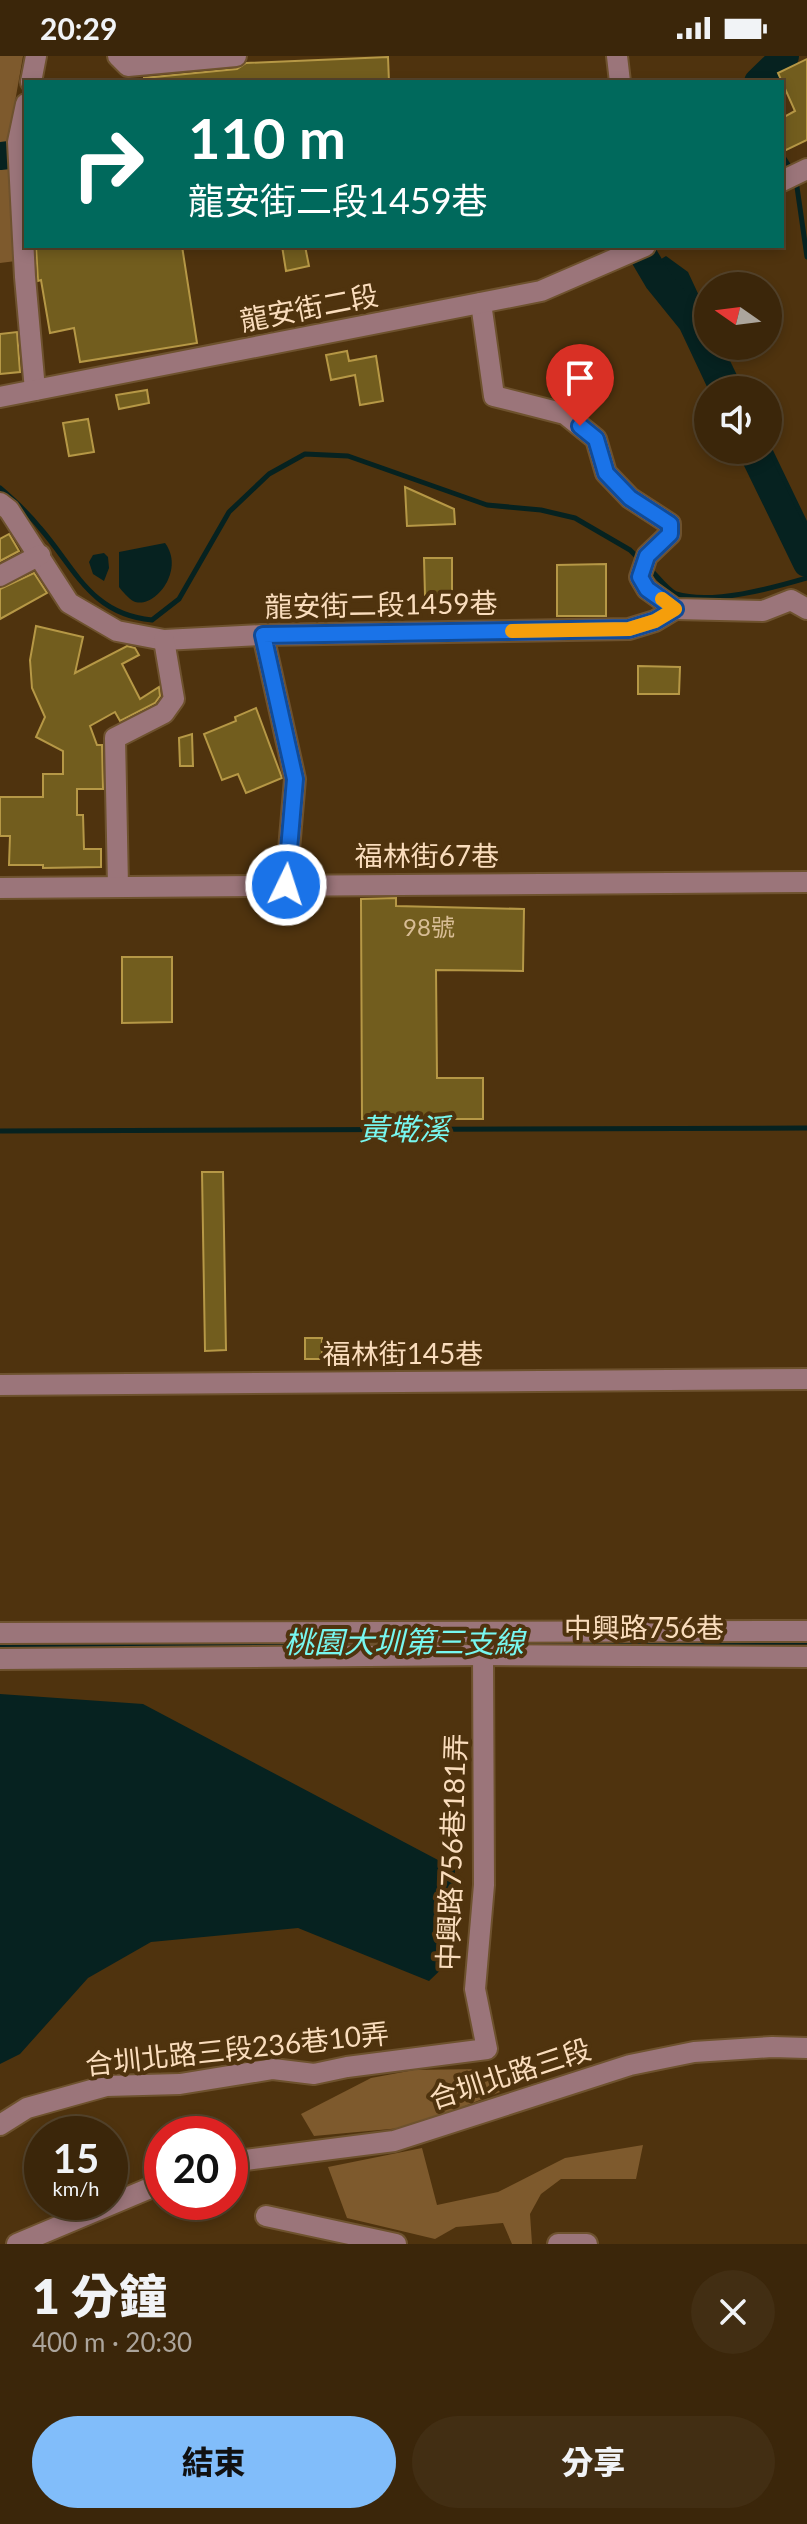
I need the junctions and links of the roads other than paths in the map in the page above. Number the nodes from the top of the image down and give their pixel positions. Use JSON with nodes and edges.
{"nodes":[{"id":1,"x":36,"y":56,"type":"edge"},
{"id":2,"x":118,"y":56,"type":"edge"},
{"id":3,"x":236,"y":56,"type":"edge"},
{"id":4,"x":617,"y":56,"type":"edge"},
{"id":5,"x":31,"y":80,"type":"edge"},
{"id":6,"x":620,"y":80,"type":"edge"},
{"id":7,"x":24,"y":114,"type":"edge"},
{"id":8,"x":24,"y":239,"type":"edge"},
{"id":9,"x":25,"y":248,"type":"edge"},
{"id":10,"x":641,"y":248,"type":"edge"},
{"id":11,"x":481,"y":303,"type":"junction"},
{"id":12,"x":35,"y":390,"type":"junction"},
{"id":13,"x":0,"y":397,"type":"edge"},
{"id":14,"x":0,"y":503,"type":"edge"},
{"id":15,"x":40,"y":555,"type":"junction"},
{"id":16,"x":0,"y":576,"type":"edge"},
{"id":17,"x":675,"y":609,"type":"junction"},
{"id":18,"x":807,"y":609,"type":"edge"},
{"id":19,"x":263,"y":635,"type":"junction"},
{"id":20,"x":164,"y":640,"type":"junction"},
{"id":21,"x":807,"y":882,"type":"edge"},
{"id":22,"x":286,"y":885,"type":"junction"},
{"id":23,"x":118,"y":886,"type":"junction"},
{"id":24,"x":0,"y":888,"type":"edge"},
{"id":25,"x":807,"y":1379,"type":"edge"},
{"id":26,"x":0,"y":1385,"type":"edge"},
{"id":27,"x":807,"y":1631,"type":"edge"},
{"id":28,"x":0,"y":1633,"type":"edge"},
{"id":29,"x":483,"y":1655,"type":"junction"},
{"id":30,"x":807,"y":1657,"type":"edge"},
{"id":31,"x":0,"y":1659,"type":"edge"},
{"id":32,"x":807,"y":2048,"type":"edge"},
{"id":33,"x":487,"y":2049,"type":"joint"},
{"id":34,"x":0,"y":2125,"type":"edge"},
{"id":35,"x":248,"y":2160,"type":"edge"},
{"id":36,"x":144,"y":2191,"type":"edge"},
{"id":37,"x":266,"y":2216,"type":"dead end"},
{"id":38,"x":17,"y":2244,"type":"edge"},
{"id":39,"x":396,"y":2244,"type":"edge"},
{"id":40,"x":558,"y":2244,"type":"edge"},
{"id":41,"x":587,"y":2244,"type":"edge"}],
"edges":[{"from":1,"to":5,"type":"street"},
{"from":2,"to":3,"type":"street"},
{"from":4,"to":6,"type":"street"},
{"from":7,"to":8,"type":"street"},
{"from":9,"to":12,"type":"street"},
{"from":10,"to":11,"type":"street","name":"龍安街二段"},
{"from":11,"to":12,"type":"street","name":"龍安街二段"},
{"from":11,"to":17,"type":"street"},
{"from":12,"to":13,"type":"street","name":"龍安街二段"},
{"from":14,"to":15,"type":"street","name":"龍安街二段1459巷"},
{"from":15,"to":16,"type":"street"},
{"from":15,"to":20,"type":"street","name":"龍安街二段1459巷"},
{"from":17,"to":18,"type":"street"},
{"from":17,"to":19,"type":"street","name":"龍安街二段1459巷"},
{"from":19,"to":20,"type":"street","name":"龍安街二段1459巷"},
{"from":19,"to":22,"type":"street"},
{"from":20,"to":23,"type":"street"},
{"from":21,"to":22,"type":"street","name":"福林街67巷"},
{"from":22,"to":23,"type":"street","name":"福林街67巷"},
{"from":23,"to":24,"type":"street","name":"福林街67巷"},
{"from":25,"to":26,"type":"street","name":"福林街145巷"},
{"from":27,"to":28,"type":"street"},
{"from":29,"to":30,"type":"street","name":"中興路756巷"},
{"from":29,"to":31,"type":"street","name":"中興路756巷"},
{"from":29,"to":33,"type":"street","name":"中興路756巷181弄"},
{"from":32,"to":35,"type":"street","name":"合圳北路三段"},
{"from":33,"to":34,"type":"street","name":"合圳北路三段236巷10弄"},
{"from":36,"to":38,"type":"street"},
{"from":37,"to":39,"type":"street"},
{"from":40,"to":41,"type":"street"}]}
